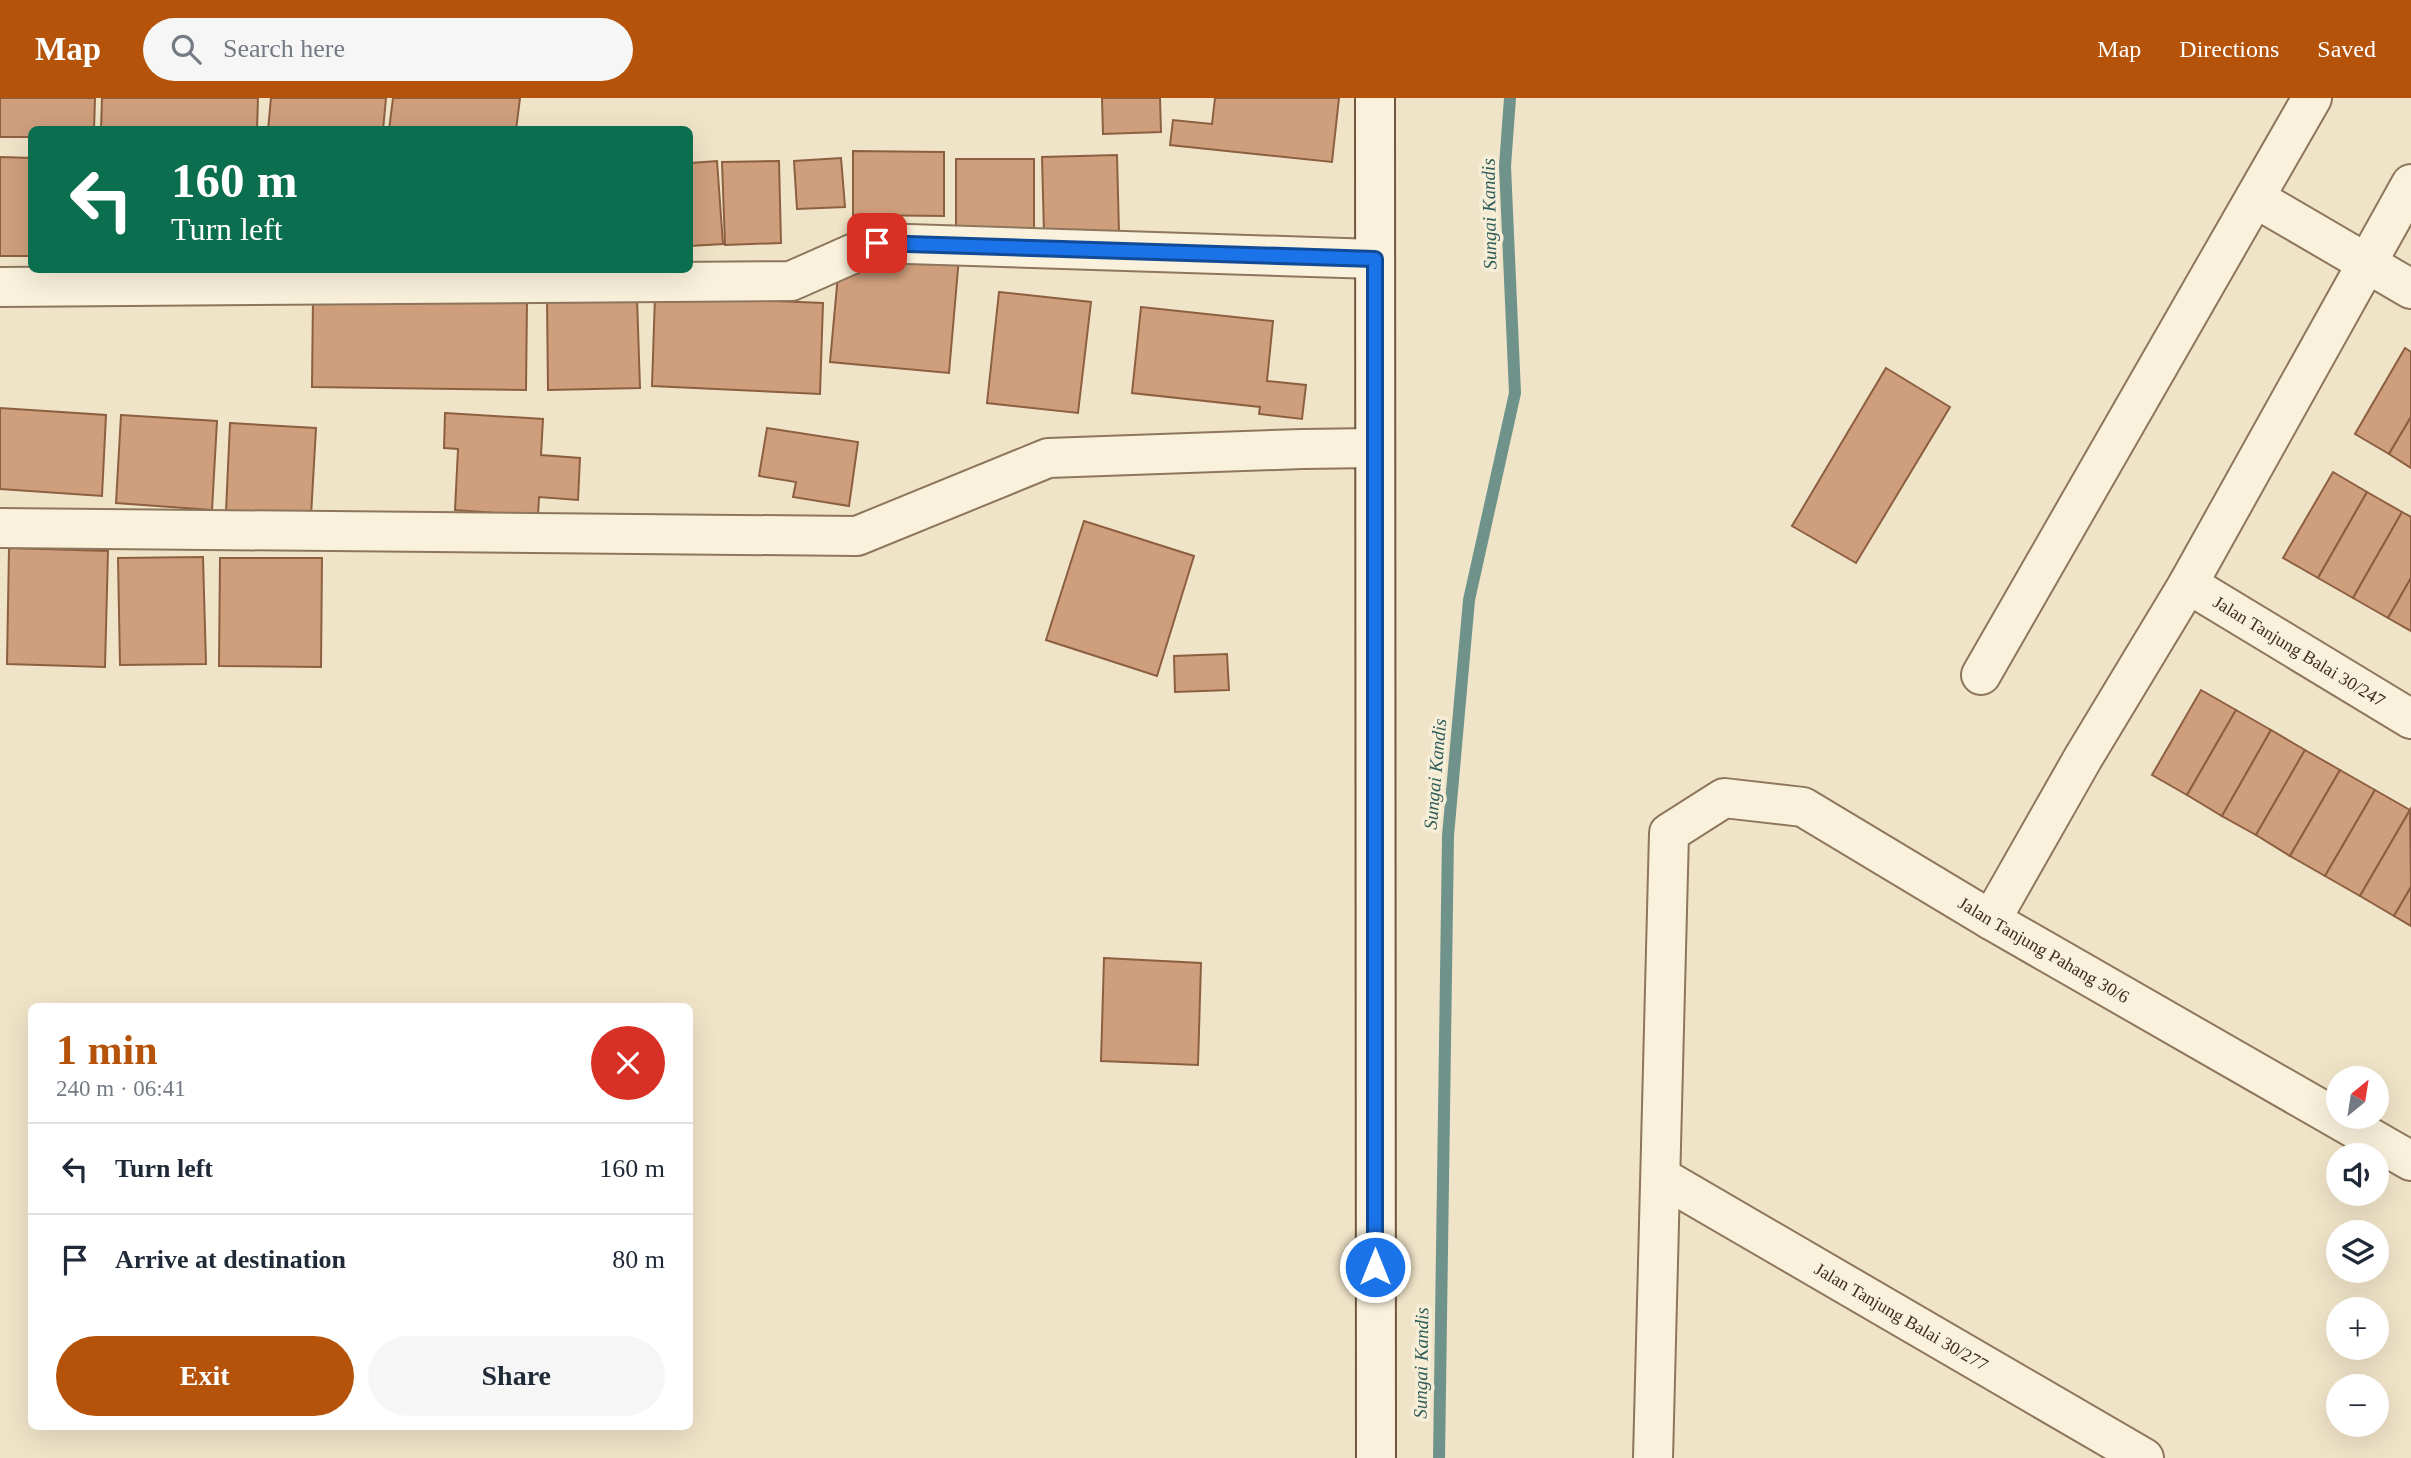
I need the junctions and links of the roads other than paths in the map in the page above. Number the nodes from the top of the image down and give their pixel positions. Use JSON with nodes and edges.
{"nodes":[{"id":1,"x":1375,"y":98,"type":"edge"},
{"id":2,"x":2312,"y":98,"type":"edge"},
{"id":3,"x":2411,"y":184,"type":"edge"},
{"id":4,"x":2255,"y":198,"type":"junction"},
{"id":5,"x":1359,"y":258,"type":"junction"},
{"id":6,"x":2366,"y":263,"type":"junction"},
{"id":7,"x":15,"y":287,"type":"edge"},
{"id":8,"x":2411,"y":289,"type":"edge"},
{"id":9,"x":1358,"y":448,"type":"junction"},
{"id":10,"x":14,"y":528,"type":"edge"},
{"id":11,"x":2188,"y":584,"type":"junction"},
{"id":12,"x":1981,"y":675,"type":"dead end"},
{"id":13,"x":2411,"y":719,"type":"edge"},
{"id":14,"x":1991,"y":920,"type":"junction"},
{"id":15,"x":2411,"y":1161,"type":"edge"},
{"id":16,"x":1661,"y":1177,"type":"junction"},
{"id":17,"x":1376,"y":1458,"type":"edge"},
{"id":18,"x":1653,"y":1458,"type":"edge"},
{"id":19,"x":2144,"y":1458,"type":"edge"}],
"edges":[{"from":1,"to":5,"type":"street"},
{"from":2,"to":4,"type":"street"},
{"from":3,"to":6,"type":"street"},
{"from":4,"to":6,"type":"street"},
{"from":4,"to":12,"type":"street"},
{"from":5,"to":7,"type":"street"},
{"from":5,"to":9,"type":"street"},
{"from":6,"to":8,"type":"street"},
{"from":6,"to":11,"type":"street"},
{"from":9,"to":10,"type":"street"},
{"from":9,"to":17,"type":"street"},
{"from":11,"to":13,"type":"street","name":"Jalan Tanjung Balai 30/247"},
{"from":11,"to":14,"type":"street"},
{"from":14,"to":15,"type":"street","name":"Jalan Tanjung Pahang 30/6"},
{"from":14,"to":16,"type":"street","name":"Jalan Tanjung Pahang 30/6"},
{"from":16,"to":18,"type":"street"},
{"from":16,"to":19,"type":"street","name":"Jalan Tanjung Balai 30/277"}]}
